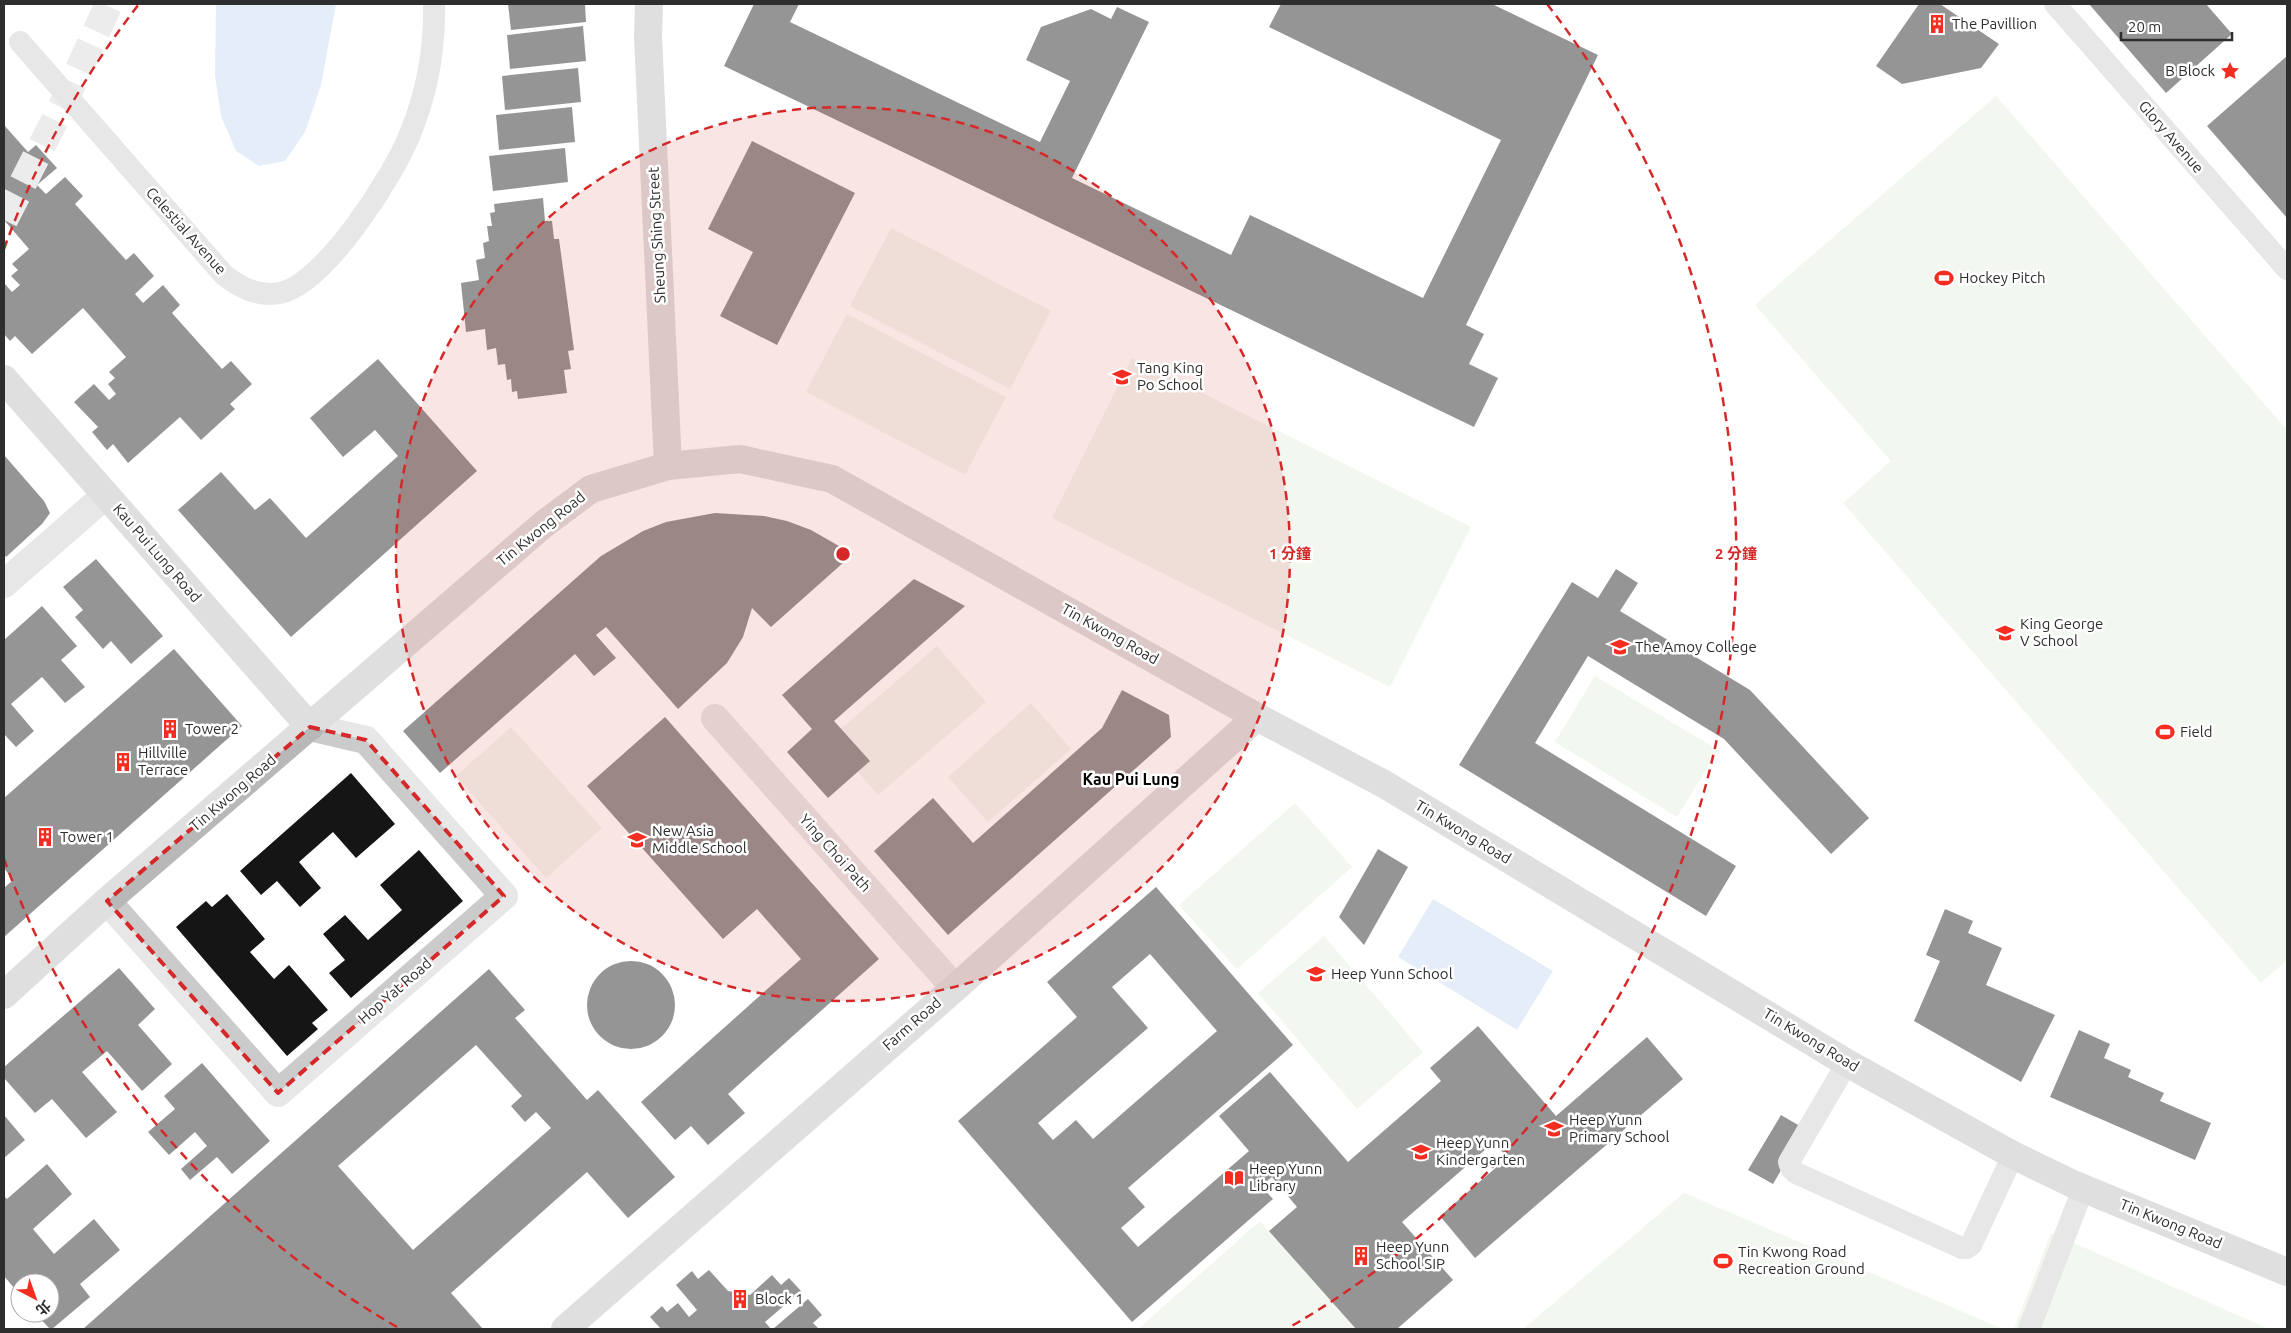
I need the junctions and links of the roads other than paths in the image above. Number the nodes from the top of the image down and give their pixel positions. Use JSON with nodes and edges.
{"nodes":[{"id":1,"x":434,"y":4,"type":"edge"},
{"id":2,"x":650,"y":4,"type":"edge"},
{"id":3,"x":2055,"y":4,"type":"edge"},
{"id":4,"x":20,"y":42,"type":"dead end"},
{"id":5,"x":2287,"y":269,"type":"edge"},
{"id":6,"x":4,"y":379,"type":"edge"},
{"id":7,"x":668,"y":466,"type":"junction"},
{"id":8,"x":106,"y":494,"type":"junction"},
{"id":9,"x":4,"y":584,"type":"edge"},
{"id":10,"x":1257,"y":717,"type":"junction"},
{"id":11,"x":715,"y":718,"type":"dead end"},
{"id":12,"x":310,"y":727,"type":"junction"},
{"id":13,"x":107,"y":901,"type":"junction"},
{"id":14,"x":954,"y":988,"type":"junction"},
{"id":15,"x":4,"y":995,"type":"edge"},
{"id":16,"x":1847,"y":1063,"type":"junction"},
{"id":17,"x":2013,"y":1155,"type":"junction"},
{"id":18,"x":2083,"y":1189,"type":"junction"},
{"id":19,"x":2287,"y":1272,"type":"edge"},
{"id":20,"x":565,"y":1329,"type":"edge"},
{"id":21,"x":2028,"y":1329,"type":"edge"}],
"edges":[{"from":1,"to":4,"type":"lane","name":"Celestial Avenue"},
{"from":2,"to":7,"type":"street","name":"Sheung Shing Street"},
{"from":3,"to":5,"type":"lane","name":"Glory Avenue"},
{"from":6,"to":8,"type":"street","name":"Kau Pui Lung Road"},
{"from":7,"to":10,"type":"street","name":"Tin Kwong Road"},
{"from":7,"to":12,"type":"street","name":"Tin Kwong Road"},
{"from":8,"to":9,"type":"street"},
{"from":8,"to":12,"type":"street","name":"Kau Pui Lung Road"},
{"from":10,"to":14,"type":"street","name":"Farm Road"},
{"from":10,"to":16,"type":"street","name":"Tin Kwong Road"},
{"from":11,"to":14,"type":"street","name":"Ying Choi Path"},
{"from":12,"to":13,"type":"street","name":"Tin Kwong Road"},
{"from":12,"to":13,"type":"street","name":"Hop Yat Road"},
{"from":13,"to":15,"type":"street","name":"Tin Kwong Road"},
{"from":14,"to":20,"type":"street","name":"Farm Road"},
{"from":16,"to":17,"type":"street","name":"Tin Kwong Road"},
{"from":16,"to":17,"type":"lane"},
{"from":17,"to":18,"type":"street","name":"Tin Kwong Road"},
{"from":18,"to":19,"type":"street","name":"Tin Kwong Road"},
{"from":18,"to":21,"type":"lane"}]}
